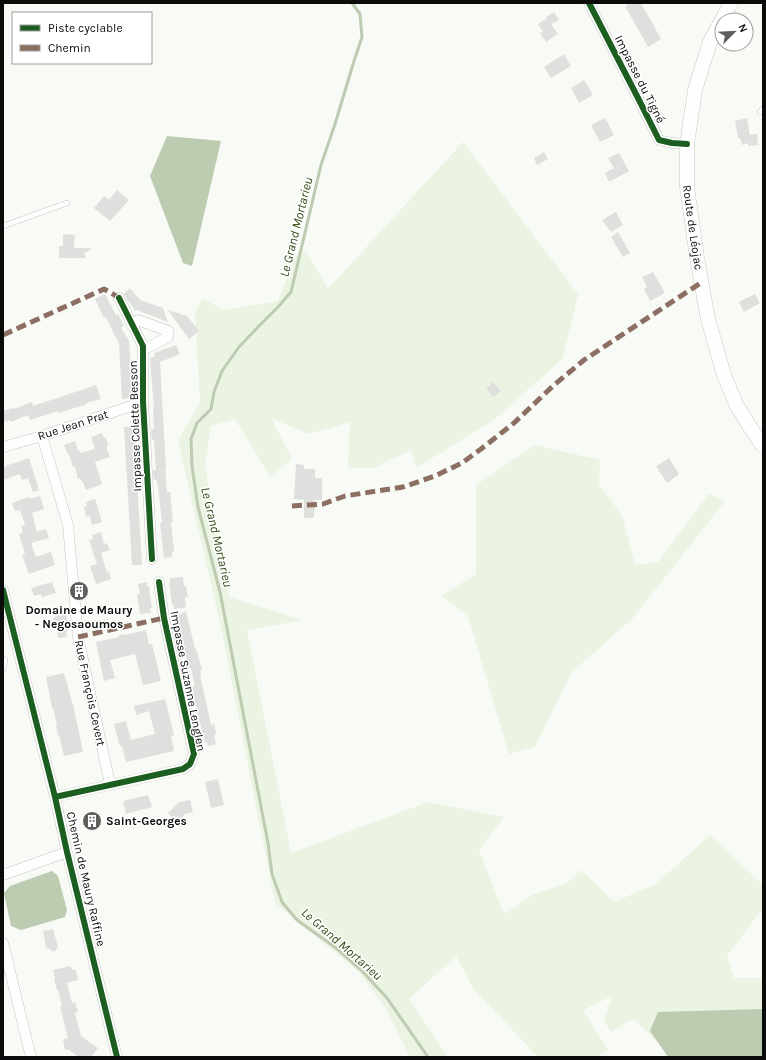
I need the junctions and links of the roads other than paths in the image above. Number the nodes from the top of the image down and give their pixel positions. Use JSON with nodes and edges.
{"nodes":[{"id":1,"x":589,"y":3,"type":"edge"},
{"id":2,"x":731,"y":3,"type":"edge"},
{"id":3,"x":687,"y":144,"type":"junction"},
{"id":4,"x":67,"y":203,"type":"dead end"},
{"id":5,"x":3,"y":226,"type":"edge"},
{"id":6,"x":118,"y":298,"type":"dead end"},
{"id":7,"x":132,"y":326,"type":"junction"},
{"id":8,"x":143,"y":346,"type":"junction"},
{"id":9,"x":143,"y":402,"type":"junction"},
{"id":10,"x":42,"y":436,"type":"junction"},
{"id":11,"x":763,"y":446,"type":"edge"},
{"id":12,"x":3,"y":447,"type":"edge"},
{"id":13,"x":152,"y":559,"type":"dead end"},
{"id":14,"x":159,"y":582,"type":"dead end"},
{"id":15,"x":3,"y":590,"type":"edge"},
{"id":16,"x":3,"y":659,"type":"edge"},
{"id":17,"x":3,"y":669,"type":"edge"},
{"id":18,"x":110,"y":784,"type":"junction"},
{"id":19,"x":55,"y":797,"type":"junction"},
{"id":20,"x":67,"y":852,"type":"junction"},
{"id":21,"x":3,"y":875,"type":"edge"},
{"id":22,"x":3,"y":943,"type":"edge"},
{"id":23,"x":5,"y":957,"type":"edge"},
{"id":24,"x":31,"y":1057,"type":"edge"},
{"id":25,"x":117,"y":1057,"type":"edge"}],
"edges":[{"from":1,"to":3,"type":"street","name":"Impasse du Tigné"},
{"from":2,"to":3,"type":"main road","name":"Route de Léojac"},
{"from":3,"to":11,"type":"main road","name":"Route de Léojac"},
{"from":4,"to":5,"type":"lane"},
{"from":6,"to":7,"type":"street","name":"Impasse Colette Besson"},
{"from":7,"to":8,"type":"street","name":"Impasse Colette Besson"},
{"from":7,"to":8,"type":"street","name":"Impasse Colette Besson"},
{"from":8,"to":9,"type":"street","name":"Impasse Colette Besson"},
{"from":9,"to":10,"type":"street","name":"Rue Jean Prat"},
{"from":9,"to":13,"type":"street","name":"Impasse Colette Besson"},
{"from":10,"to":12,"type":"street","name":"Rue Jean Prat"},
{"from":10,"to":18,"type":"street","name":"Rue François Cevert"},
{"from":14,"to":18,"type":"street","name":"Impasse Suzanne Lenglen"},
{"from":15,"to":19,"type":"street","name":"Chemin de Maury Raffine"},
{"from":16,"to":17,"type":"lane"},
{"from":18,"to":19,"type":"street","name":"Impasse Suzanne Lenglen"},
{"from":19,"to":20,"type":"street","name":"Chemin de Maury Raffine"},
{"from":20,"to":21,"type":"street"},
{"from":20,"to":25,"type":"street","name":"Chemin de Maury Raffine"},
{"from":22,"to":23,"type":"street"},
{"from":23,"to":24,"type":"street"}]}
